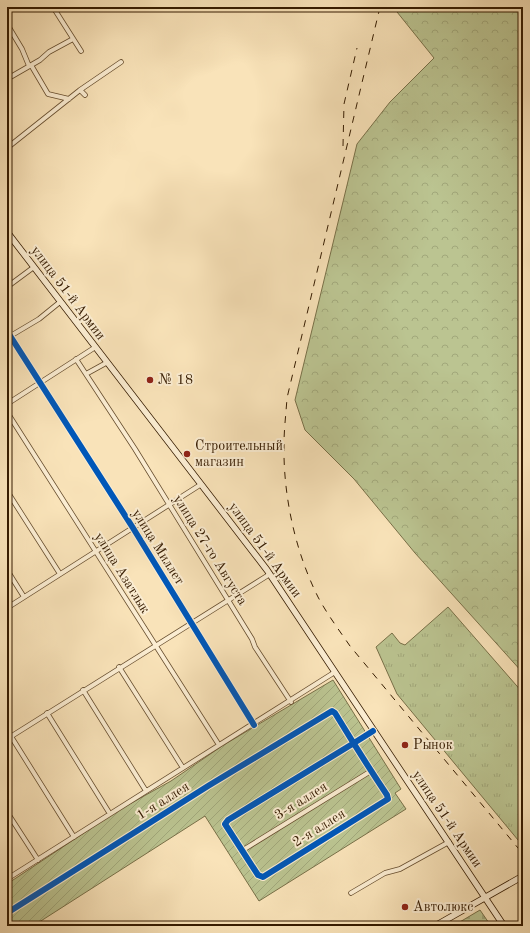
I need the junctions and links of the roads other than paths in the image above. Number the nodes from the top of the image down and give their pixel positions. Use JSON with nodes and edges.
{"nodes":[{"id":1,"x":53,"y":7,"type":"edge"},
{"id":2,"x":7,"y":24,"type":"edge"},
{"id":3,"x":73,"y":39,"type":"junction"},
{"id":4,"x":81,"y":51,"type":"dead end"},
{"id":5,"x":121,"y":62,"type":"dead end"},
{"id":6,"x":30,"y":66,"type":"junction"},
{"id":7,"x":7,"y":79,"type":"edge"},
{"id":8,"x":80,"y":90,"type":"junction"},
{"id":9,"x":84,"y":95,"type":"dead end"},
{"id":10,"x":69,"y":99,"type":"junction"},
{"id":11,"x":7,"y":148,"type":"edge"},
{"id":12,"x":7,"y":232,"type":"edge"},
{"id":13,"x":34,"y":267,"type":"junction"},
{"id":14,"x":7,"y":287,"type":"edge"},
{"id":15,"x":60,"y":302,"type":"junction"},
{"id":16,"x":7,"y":331,"type":"edge"},
{"id":17,"x":9,"y":337,"type":"edge"},
{"id":18,"x":94,"y":348,"type":"junction"},
{"id":19,"x":76,"y":359,"type":"junction"},
{"id":20,"x":106,"y":363,"type":"junction"},
{"id":21,"x":86,"y":374,"type":"junction"},
{"id":22,"x":40,"y":384,"type":"junction"},
{"id":23,"x":7,"y":404,"type":"edge"},
{"id":24,"x":7,"y":412,"type":"edge"},
{"id":25,"x":200,"y":485,"type":"junction"},
{"id":26,"x":7,"y":491,"type":"edge"},
{"id":27,"x":169,"y":505,"type":"junction"},
{"id":28,"x":132,"y":528,"type":"junction"},
{"id":29,"x":96,"y":551,"type":"junction"},
{"id":30,"x":7,"y":570,"type":"edge"},
{"id":31,"x":60,"y":574,"type":"junction"},
{"id":32,"x":270,"y":574,"type":"junction"},
{"id":33,"x":24,"y":597,"type":"junction"},
{"id":34,"x":228,"y":600,"type":"junction"},
{"id":35,"x":7,"y":608,"type":"edge"},
{"id":36,"x":192,"y":624,"type":"junction"},
{"id":37,"x":154,"y":645,"type":"junction"},
{"id":38,"x":119,"y":667,"type":"junction"},
{"id":39,"x":335,"y":672,"type":"junction"},
{"id":40,"x":83,"y":690,"type":"junction"},
{"id":41,"x":291,"y":702,"type":"junction"},
{"id":42,"x":46,"y":713,"type":"junction"},
{"id":43,"x":254,"y":725,"type":"junction"},
{"id":44,"x":7,"y":730,"type":"edge"},
{"id":45,"x":374,"y":731,"type":"junction"},
{"id":46,"x":9,"y":737,"type":"edge"},
{"id":47,"x":354,"y":743,"type":"junction"},
{"id":48,"x":219,"y":745,"type":"junction"},
{"id":49,"x":183,"y":768,"type":"junction"},
{"id":50,"x":371,"y":771,"type":"junction"},
{"id":51,"x":146,"y":791,"type":"junction"},
{"id":52,"x":7,"y":812,"type":"edge"},
{"id":53,"x":110,"y":814,"type":"junction"},
{"id":54,"x":74,"y":837,"type":"junction"},
{"id":55,"x":449,"y":842,"type":"junction"},
{"id":56,"x":243,"y":850,"type":"junction"},
{"id":57,"x":38,"y":860,"type":"junction"},
{"id":58,"x":523,"y":876,"type":"edge"},
{"id":59,"x":7,"y":879,"type":"edge"},
{"id":60,"x":351,"y":893,"type":"dead end"},
{"id":61,"x":484,"y":897,"type":"junction"},
{"id":62,"x":7,"y":913,"type":"edge"},
{"id":63,"x":434,"y":926,"type":"edge"},
{"id":64,"x":504,"y":926,"type":"edge"}],
"edges":[{"from":1,"to":3,"type":"street"},
{"from":2,"to":6,"type":"street"},
{"from":3,"to":4,"type":"street"},
{"from":3,"to":6,"type":"street"},
{"from":5,"to":8,"type":"street"},
{"from":6,"to":7,"type":"street"},
{"from":6,"to":10,"type":"street"},
{"from":8,"to":9,"type":"street"},
{"from":8,"to":10,"type":"street"},
{"from":10,"to":11,"type":"street"},
{"from":12,"to":13,"type":"main road","name":"улица 51-й Армии"},
{"from":13,"to":14,"type":"street"},
{"from":13,"to":15,"type":"main road","name":"улица 51-й Армии"},
{"from":15,"to":17,"type":"street"},
{"from":15,"to":18,"type":"main road","name":"улица 51-й Армии"},
{"from":16,"to":17,"type":"street","name":"улица Миллет"},
{"from":17,"to":22,"type":"street","name":"улица Миллет"},
{"from":18,"to":19,"type":"street"},
{"from":18,"to":20,"type":"main road","name":"улица 51-й Армии"},
{"from":19,"to":21,"type":"street","name":"улица 27-го Августа"},
{"from":19,"to":22,"type":"street"},
{"from":20,"to":21,"type":"street"},
{"from":20,"to":25,"type":"main road","name":"улица 51-й Армии"},
{"from":21,"to":27,"type":"street","name":"улица 27-го Августа"},
{"from":22,"to":23,"type":"street"},
{"from":22,"to":28,"type":"street","name":"улица Миллет"},
{"from":24,"to":29,"type":"street","name":"улица Азатлык"},
{"from":25,"to":27,"type":"street"},
{"from":25,"to":32,"type":"main road","name":"улица 51-й Армии"},
{"from":26,"to":31,"type":"street"},
{"from":27,"to":28,"type":"street"},
{"from":27,"to":34,"type":"street","name":"улица 27-го Августа"},
{"from":28,"to":29,"type":"street"},
{"from":28,"to":36,"type":"street","name":"улица Миллет"},
{"from":29,"to":31,"type":"street"},
{"from":29,"to":37,"type":"street","name":"улица Азатлык"},
{"from":30,"to":33,"type":"street"},
{"from":31,"to":33,"type":"street"},
{"from":32,"to":34,"type":"street"},
{"from":32,"to":39,"type":"main road","name":"улица 51-й Армии"},
{"from":33,"to":35,"type":"street"},
{"from":34,"to":36,"type":"street"},
{"from":34,"to":41,"type":"street","name":"улица 27-го Августа"},
{"from":36,"to":37,"type":"street"},
{"from":36,"to":43,"type":"street","name":"улица Миллет"},
{"from":37,"to":38,"type":"street"},
{"from":37,"to":48,"type":"street","name":"улица Азатлык"},
{"from":38,"to":40,"type":"street"},
{"from":38,"to":49,"type":"street"},
{"from":39,"to":41,"type":"street"},
{"from":39,"to":45,"type":"main road","name":"улица 51-й Армии"},
{"from":40,"to":42,"type":"street"},
{"from":40,"to":51,"type":"street"},
{"from":41,"to":43,"type":"street"},
{"from":42,"to":46,"type":"street"},
{"from":42,"to":53,"type":"street"},
{"from":43,"to":48,"type":"street"},
{"from":44,"to":46,"type":"street"},
{"from":45,"to":47,"type":"street"},
{"from":45,"to":55,"type":"main road","name":"улица 51-й Армии"},
{"from":46,"to":54,"type":"street"},
{"from":47,"to":50,"type":"street"},
{"from":47,"to":56,"type":"street"},
{"from":47,"to":62,"type":"street","name":"1-я аллея"},
{"from":48,"to":49,"type":"street"},
{"from":49,"to":51,"type":"street"},
{"from":50,"to":56,"type":"street","name":"3-я аллея"},
{"from":50,"to":56,"type":"street","name":"2-я аллея"},
{"from":51,"to":53,"type":"street"},
{"from":52,"to":57,"type":"street"},
{"from":53,"to":54,"type":"street"},
{"from":54,"to":57,"type":"street"},
{"from":55,"to":60,"type":"street"},
{"from":55,"to":61,"type":"main road","name":"улица 51-й Армии"},
{"from":57,"to":59,"type":"street"},
{"from":58,"to":61,"type":"main road"},
{"from":61,"to":63,"type":"main road"},
{"from":61,"to":64,"type":"main road","name":"улица 51-й Армии"}]}
